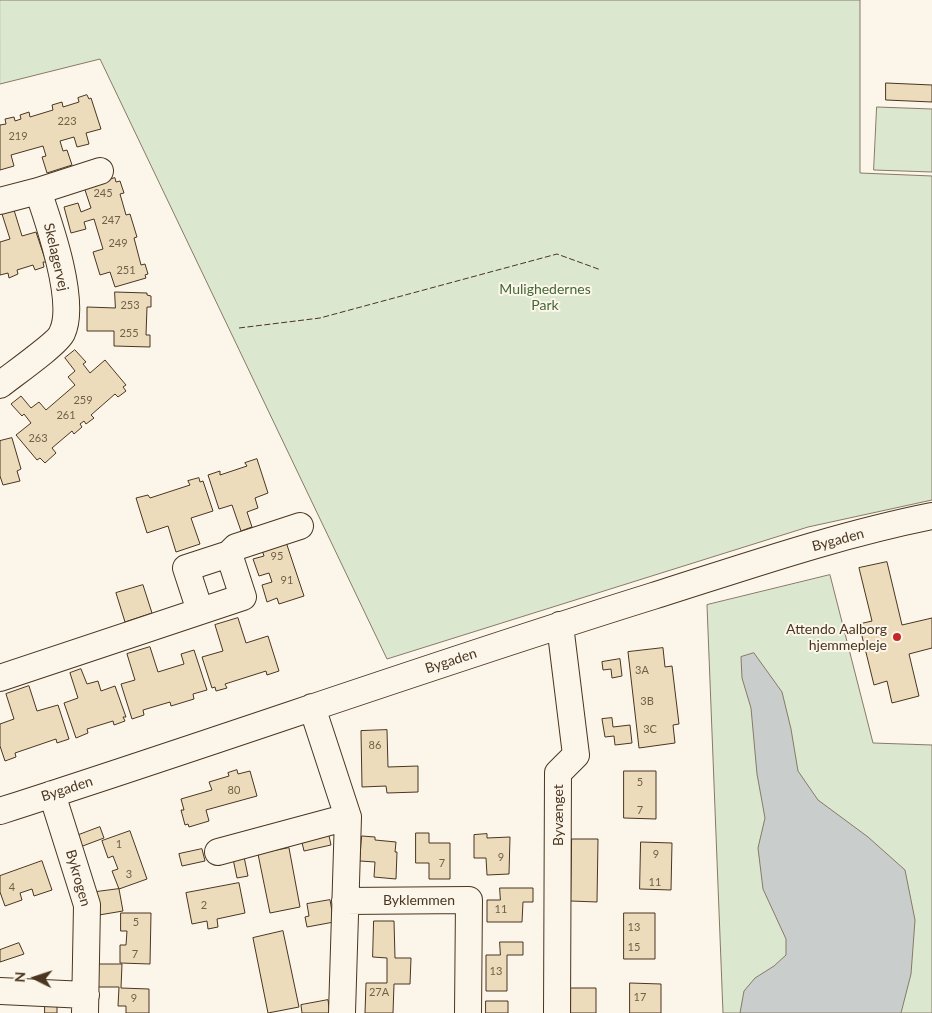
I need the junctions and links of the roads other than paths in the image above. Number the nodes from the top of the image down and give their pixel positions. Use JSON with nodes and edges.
{"nodes":[{"id":1,"x":100,"y":172,"type":"dead end"},
{"id":2,"x":38,"y":191,"type":"junction"},
{"id":3,"x":0,"y":201,"type":"edge"},
{"id":4,"x":0,"y":385,"type":"edge"},
{"id":5,"x":932,"y":516,"type":"edge"},
{"id":6,"x":300,"y":526,"type":"dead end"},
{"id":7,"x":229,"y":554,"type":"junction"},
{"id":8,"x":200,"y":611,"type":"junction"},
{"id":9,"x":560,"y":625,"type":"junction"},
{"id":10,"x":0,"y":678,"type":"edge"},
{"id":11,"x":312,"y":707,"type":"junction"},
{"id":12,"x":52,"y":794,"type":"junction"},
{"id":13,"x":0,"y":811,"type":"edge"},
{"id":14,"x":348,"y":817,"type":"junction"},
{"id":15,"x":218,"y":852,"type":"dead end"},
{"id":16,"x":345,"y":900,"type":"junction"},
{"id":17,"x":0,"y":992,"type":"edge"},
{"id":18,"x":85,"y":1004,"type":"edge"},
{"id":19,"x":342,"y":1013,"type":"edge"},
{"id":20,"x":468,"y":1013,"type":"edge"},
{"id":21,"x":556,"y":1013,"type":"edge"}],
"edges":[{"from":1,"to":2,"type":"street"},
{"from":2,"to":3,"type":"street"},
{"from":2,"to":4,"type":"street","name":"Skelagervej"},
{"from":5,"to":9,"type":"street","name":"Bygaden"},
{"from":6,"to":7,"type":"street"},
{"from":7,"to":8,"type":"street"},
{"from":7,"to":8,"type":"street"},
{"from":8,"to":10,"type":"street"},
{"from":9,"to":11,"type":"street","name":"Bygaden"},
{"from":9,"to":21,"type":"street","name":"Byvænget"},
{"from":11,"to":12,"type":"street","name":"Bygaden"},
{"from":11,"to":14,"type":"street"},
{"from":12,"to":13,"type":"street","name":"Bygaden"},
{"from":12,"to":18,"type":"street","name":"Bykrogen"},
{"from":14,"to":15,"type":"street"},
{"from":14,"to":16,"type":"street"},
{"from":16,"to":19,"type":"street"},
{"from":16,"to":20,"type":"street","name":"Byklemmen"},
{"from":17,"to":18,"type":"street","name":"Bykrogen"}]}
